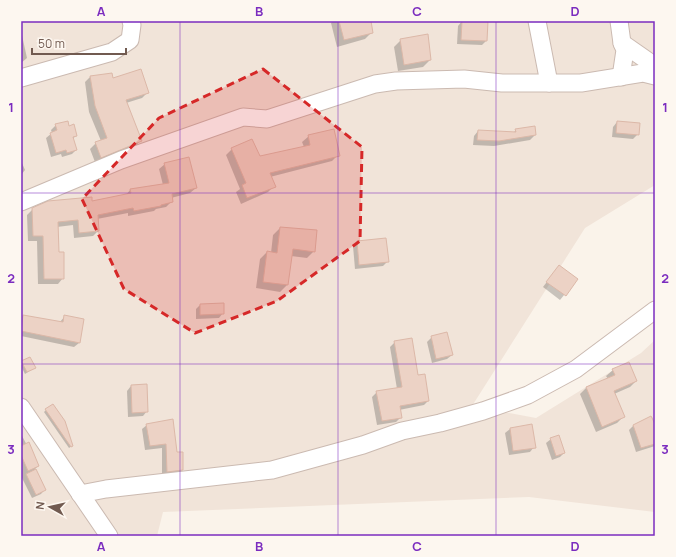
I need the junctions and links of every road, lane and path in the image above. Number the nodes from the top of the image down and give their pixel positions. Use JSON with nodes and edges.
{"nodes":[{"id":1,"x":131,"y":21,"type":"edge"},
{"id":2,"x":537,"y":21,"type":"edge"},
{"id":3,"x":619,"y":21,"type":"edge"},
{"id":4,"x":622,"y":43,"type":"junction"},
{"id":5,"x":655,"y":66,"type":"edge"},
{"id":6,"x":655,"y":76,"type":"edge"},
{"id":7,"x":621,"y":77,"type":"junction"},
{"id":8,"x":21,"y":78,"type":"edge"},
{"id":9,"x":548,"y":83,"type":"junction"},
{"id":10,"x":21,"y":202,"type":"edge"},
{"id":11,"x":655,"y":310,"type":"edge"},
{"id":12,"x":21,"y":407,"type":"edge"},
{"id":13,"x":80,"y":494,"type":"junction"},
{"id":14,"x":109,"y":536,"type":"edge"}],
"edges":[{"from":1,"to":8,"type":"street"},
{"from":2,"to":9,"type":"street"},
{"from":3,"to":4,"type":"street"},
{"from":4,"to":5,"type":"street"},
{"from":4,"to":7,"type":"street"},
{"from":6,"to":7,"type":"street"},
{"from":7,"to":9,"type":"street"},
{"from":9,"to":10,"type":"street"},
{"from":11,"to":13,"type":"street"},
{"from":12,"to":13,"type":"street"},
{"from":13,"to":14,"type":"street"}]}
